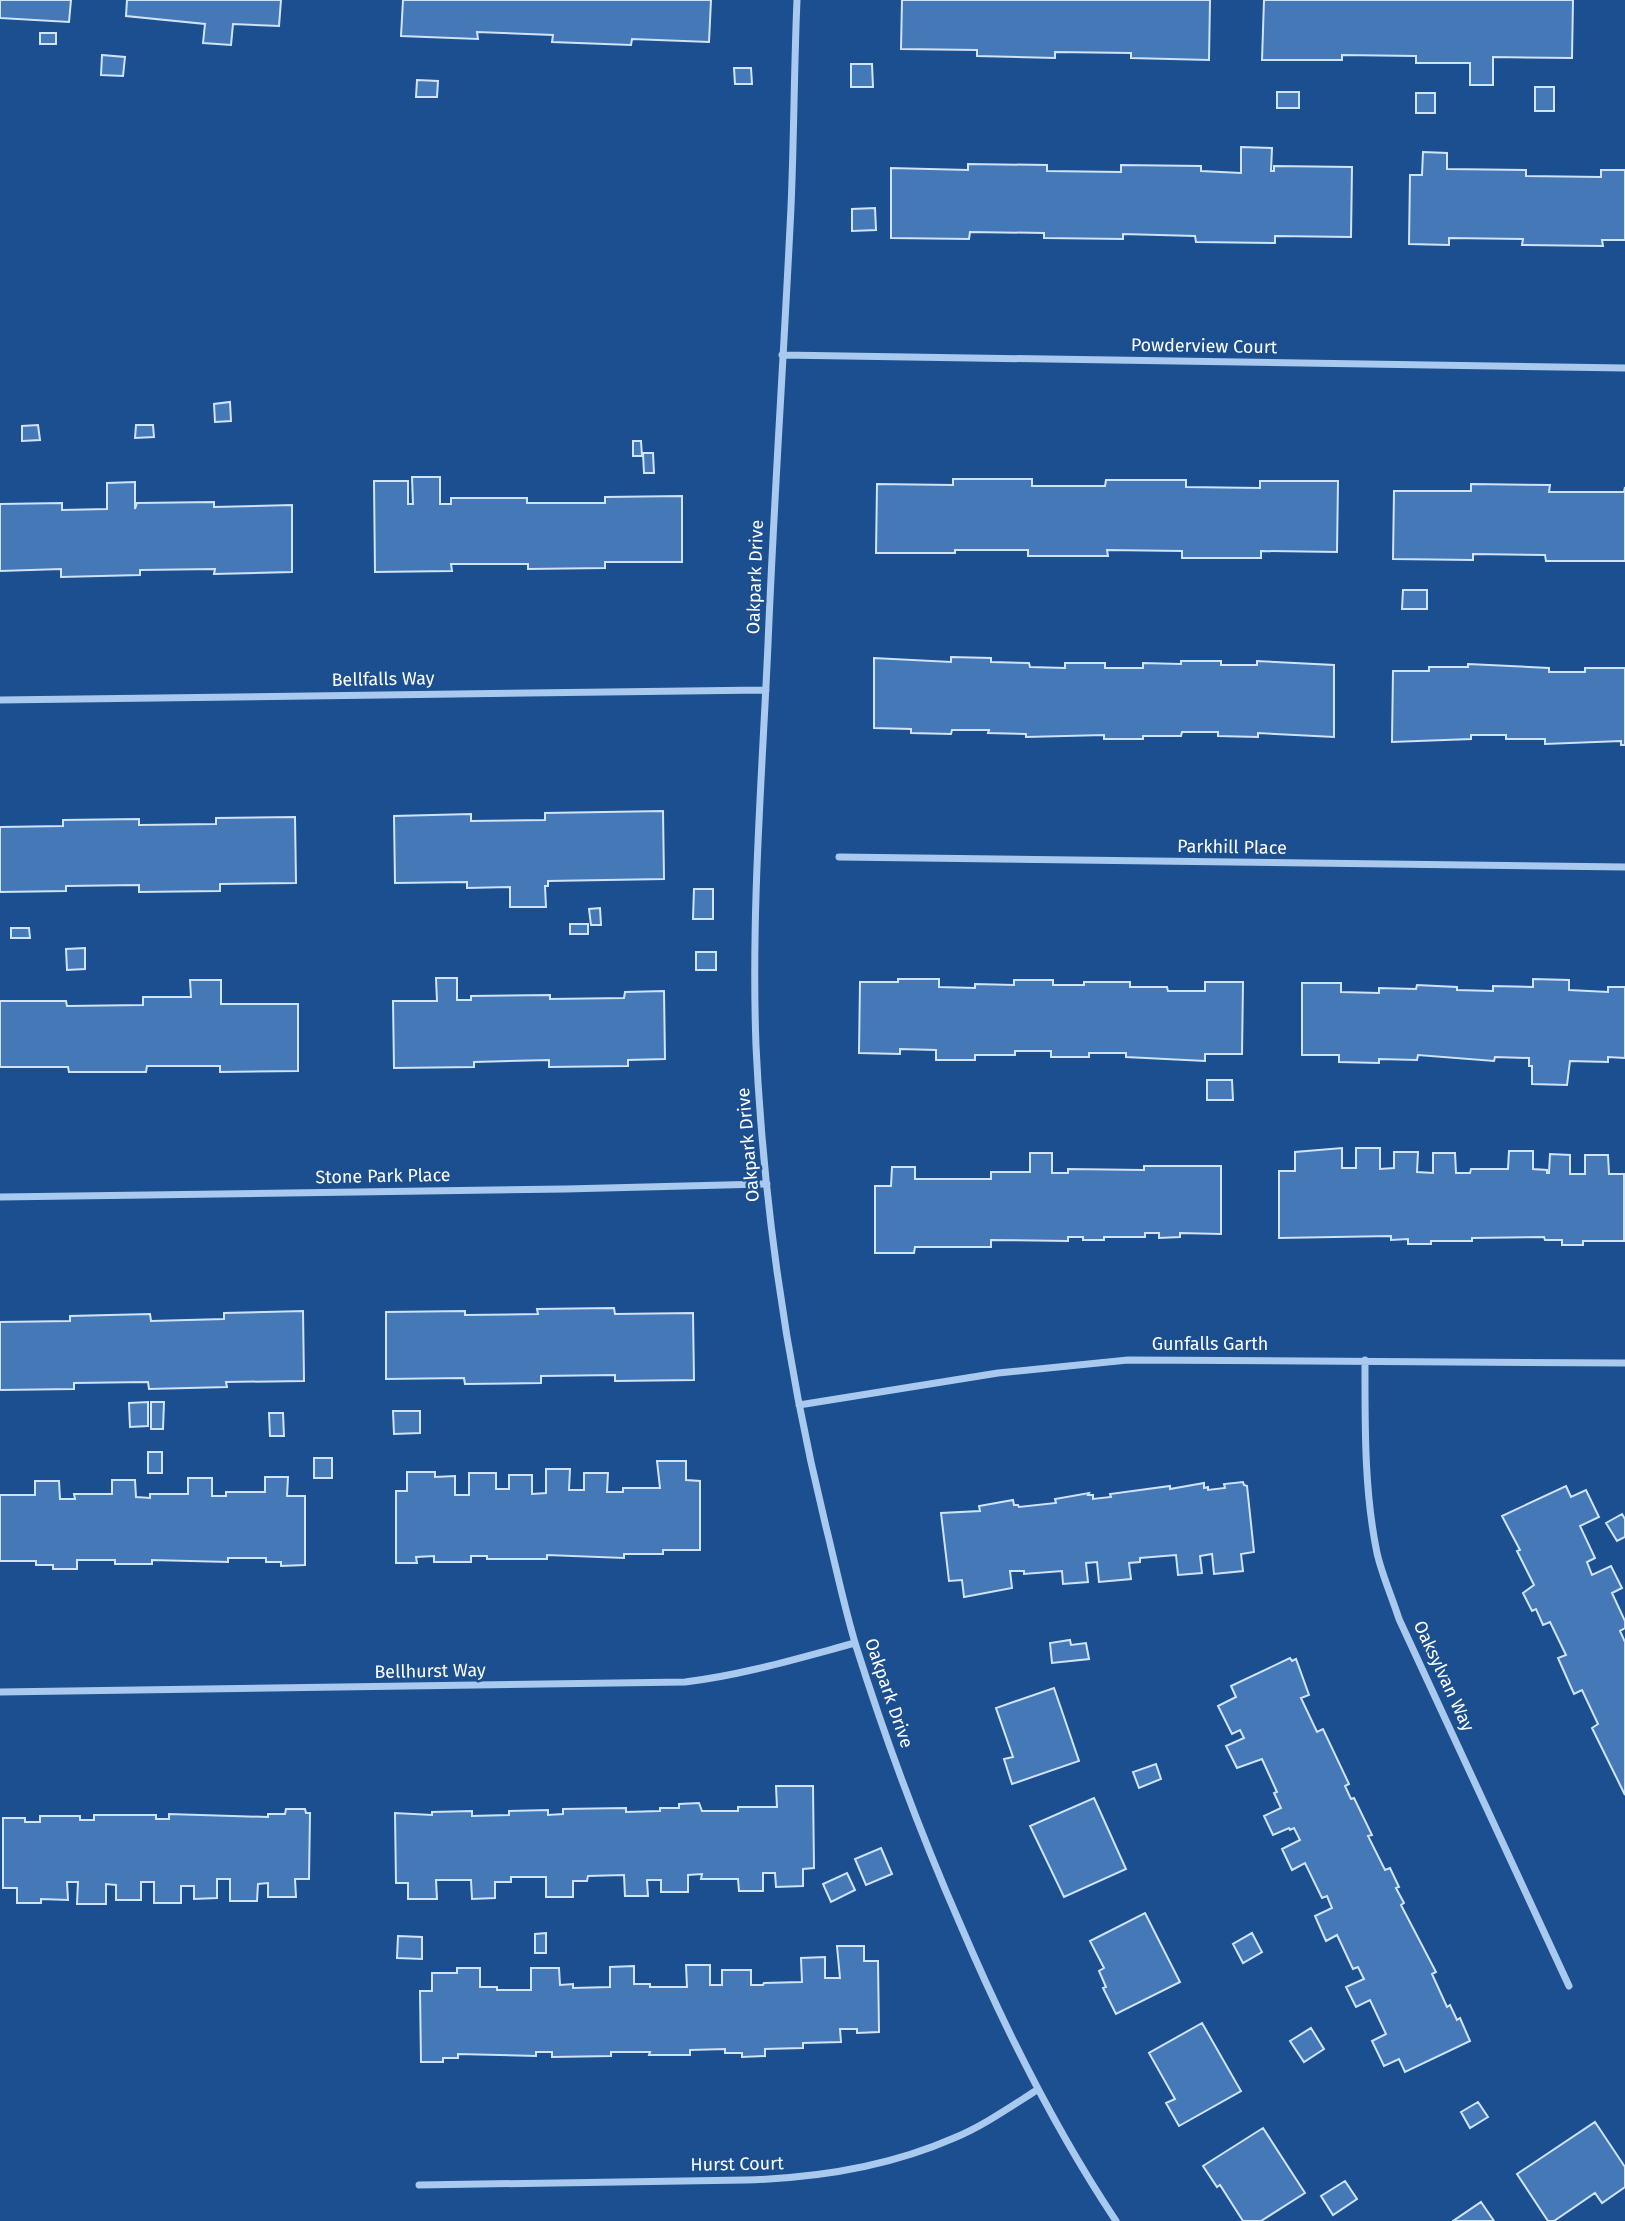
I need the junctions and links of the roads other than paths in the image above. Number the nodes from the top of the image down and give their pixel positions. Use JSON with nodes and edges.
{"nodes":[{"id":1,"x":797,"y":0,"type":"edge"},
{"id":2,"x":782,"y":355,"type":"junction"},
{"id":3,"x":1625,"y":368,"type":"edge"},
{"id":4,"x":766,"y":690,"type":"junction"},
{"id":5,"x":0,"y":700,"type":"edge"},
{"id":6,"x":839,"y":857,"type":"dead end"},
{"id":7,"x":1625,"y":867,"type":"edge"},
{"id":8,"x":767,"y":1184,"type":"junction"},
{"id":9,"x":0,"y":1197,"type":"edge"},
{"id":10,"x":1365,"y":1360,"type":"junction"},
{"id":11,"x":1625,"y":1363,"type":"edge"},
{"id":12,"x":799,"y":1405,"type":"junction"},
{"id":13,"x":855,"y":1643,"type":"junction"},
{"id":14,"x":0,"y":1692,"type":"edge"},
{"id":15,"x":1569,"y":1986,"type":"dead end"},
{"id":16,"x":1037,"y":2090,"type":"junction"},
{"id":17,"x":419,"y":2185,"type":"dead end"},
{"id":18,"x":1116,"y":2221,"type":"edge"}],
"edges":[{"from":1,"to":2,"type":"street","name":"Oakpark Drive"},
{"from":2,"to":3,"type":"street","name":"Powderview Court"},
{"from":2,"to":4,"type":"street","name":"Oakpark Drive"},
{"from":4,"to":5,"type":"street","name":"Bellfalls Way"},
{"from":4,"to":8,"type":"street","name":"Oakpark Drive"},
{"from":6,"to":7,"type":"street","name":"Parkhill Place"},
{"from":8,"to":9,"type":"street","name":"Stone Park Place"},
{"from":8,"to":12,"type":"street","name":"Oakpark Drive"},
{"from":10,"to":11,"type":"street","name":"Gunfalls Garth"},
{"from":10,"to":12,"type":"street","name":"Gunfalls Garth"},
{"from":10,"to":15,"type":"street","name":"Oaksylvan Way"},
{"from":12,"to":13,"type":"street","name":"Oakpark Drive"},
{"from":13,"to":14,"type":"street","name":"Bellhurst Way"},
{"from":13,"to":16,"type":"street","name":"Oakpark Drive"},
{"from":16,"to":17,"type":"street","name":"Hurst Court"},
{"from":16,"to":18,"type":"street","name":"Oakpark Drive"}]}
